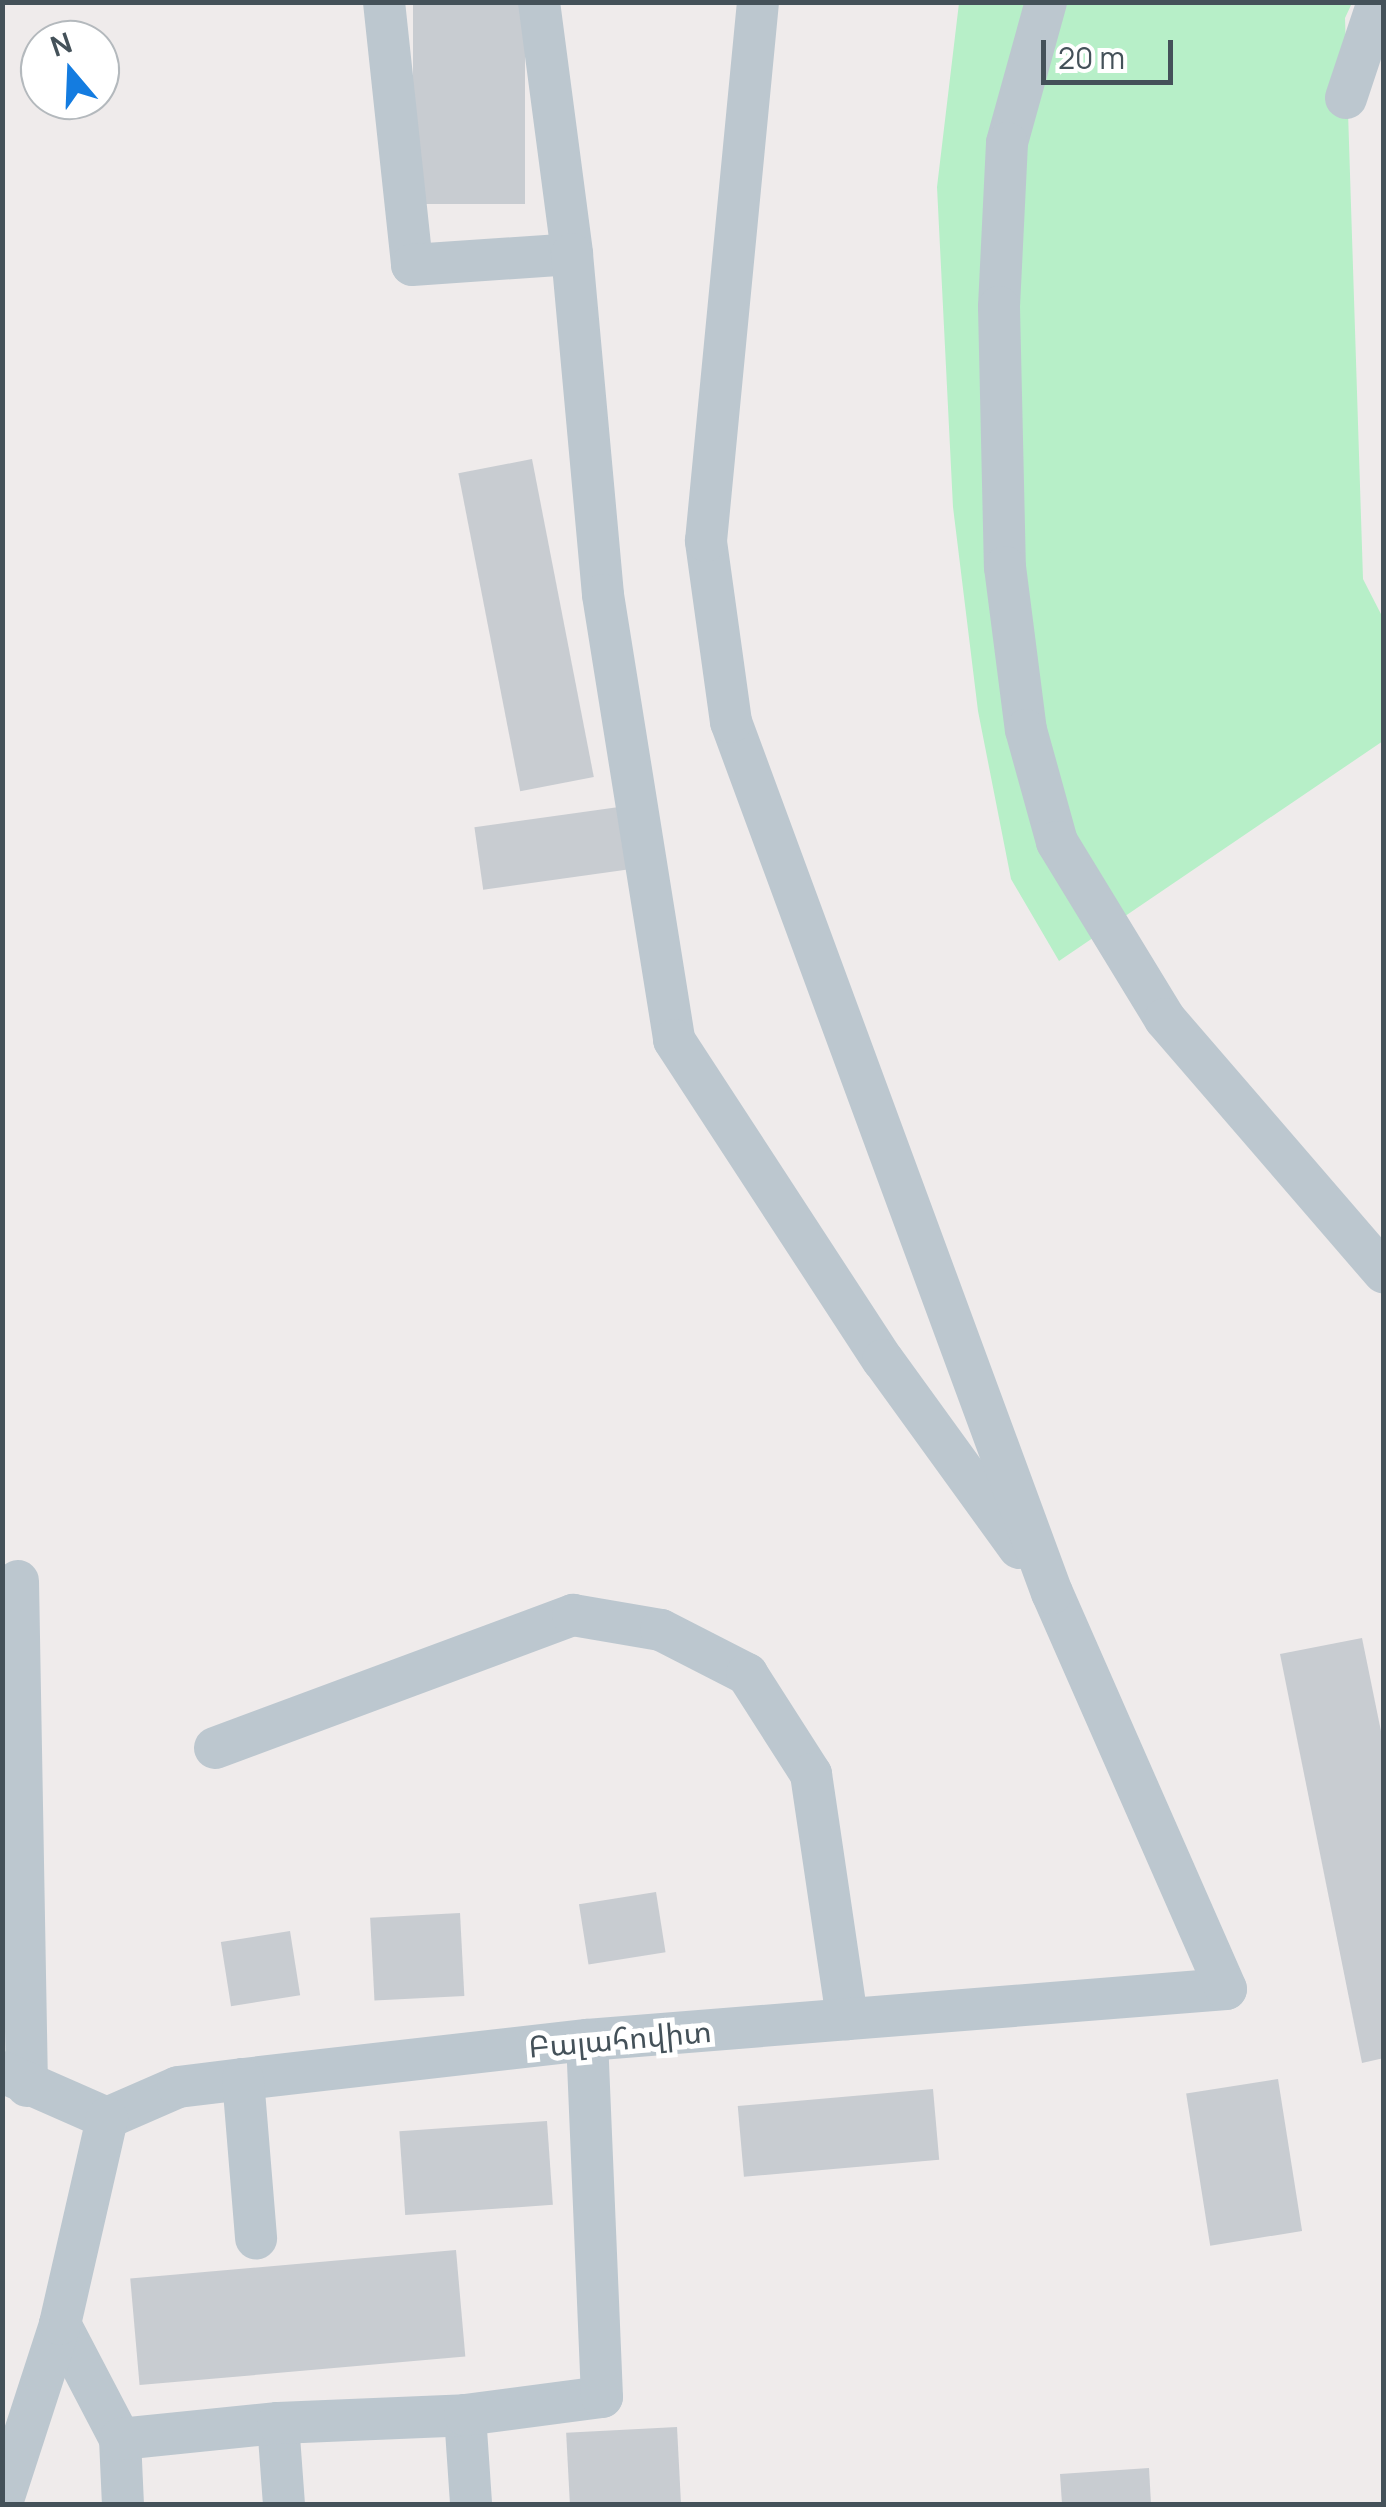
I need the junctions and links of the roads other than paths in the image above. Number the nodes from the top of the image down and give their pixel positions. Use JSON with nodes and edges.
{"nodes":[{"id":1,"x":384,"y":2,"type":"edge"},
{"id":2,"x":539,"y":2,"type":"edge"},
{"id":3,"x":758,"y":2,"type":"edge"},
{"id":4,"x":1046,"y":2,"type":"edge"},
{"id":5,"x":1378,"y":2,"type":"edge"},
{"id":6,"x":1346,"y":98,"type":"dead end"},
{"id":7,"x":572,"y":254,"type":"junction"},
{"id":8,"x":1384,"y":1274,"type":"edge"},
{"id":9,"x":18,"y":1582,"type":"dead end"},
{"id":10,"x":1052,"y":1593,"type":"junction"},
{"id":11,"x":215,"y":1748,"type":"dead end"},
{"id":12,"x":847,"y":2019,"type":"junction"},
{"id":13,"x":587,"y":2040,"type":"junction"},
{"id":14,"x":15,"y":2079,"type":"edge"},
{"id":15,"x":243,"y":2080,"type":"junction"},
{"id":16,"x":108,"y":2118,"type":"junction"},
{"id":17,"x":256,"y":2238,"type":"dead end"},
{"id":18,"x":60,"y":2324,"type":"junction"},
{"id":19,"x":466,"y":2416,"type":"junction"},
{"id":20,"x":278,"y":2423,"type":"junction"},
{"id":21,"x":120,"y":2440,"type":"junction"},
{"id":22,"x":2,"y":2503,"type":"edge"},
{"id":23,"x":123,"y":2504,"type":"edge"},
{"id":24,"x":284,"y":2504,"type":"edge"},
{"id":25,"x":471,"y":2504,"type":"edge"}],
"edges":[{"from":1,"to":7,"type":"street"},
{"from":2,"to":7,"type":"street"},
{"from":3,"to":10,"type":"street"},
{"from":4,"to":8,"type":"street"},
{"from":5,"to":6,"type":"street"},
{"from":7,"to":10,"type":"street"},
{"from":9,"to":14,"type":"street"},
{"from":10,"to":12,"type":"street","name":"Բալահովիտ"},
{"from":11,"to":12,"type":"street"},
{"from":12,"to":13,"type":"street","name":"Բալահովիտ"},
{"from":13,"to":15,"type":"street","name":"Բալահովիտ"},
{"from":13,"to":19,"type":"street"},
{"from":14,"to":16,"type":"street"},
{"from":15,"to":16,"type":"street","name":"Բալահովիտ"},
{"from":15,"to":17,"type":"street"},
{"from":16,"to":18,"type":"street"},
{"from":18,"to":21,"type":"street"},
{"from":18,"to":22,"type":"street"},
{"from":19,"to":20,"type":"street"},
{"from":19,"to":25,"type":"street"},
{"from":20,"to":21,"type":"street"},
{"from":20,"to":24,"type":"street"},
{"from":21,"to":23,"type":"street"}]}
